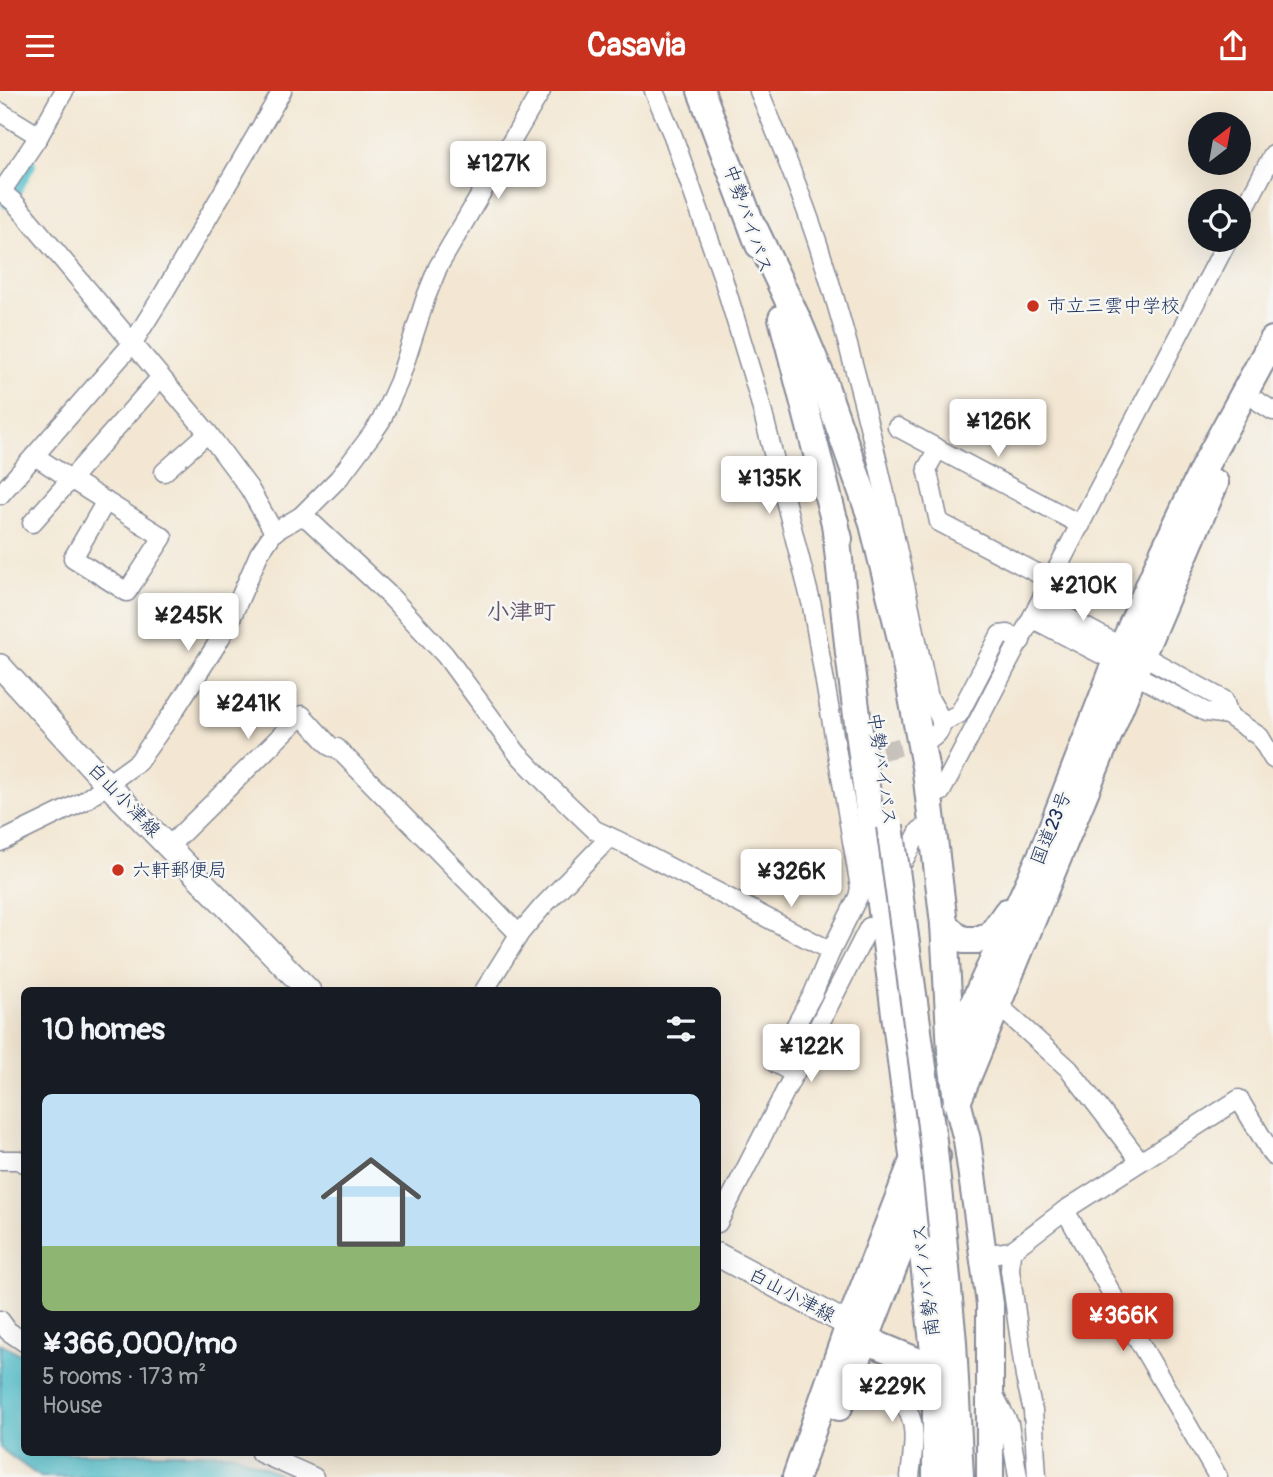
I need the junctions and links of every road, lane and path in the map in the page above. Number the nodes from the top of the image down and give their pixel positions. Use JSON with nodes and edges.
{"nodes":[{"id":1,"x":64,"y":91,"type":"edge"},
{"id":2,"x":282,"y":91,"type":"edge"},
{"id":3,"x":541,"y":91,"type":"edge"},
{"id":4,"x":654,"y":91,"type":"edge"},
{"id":5,"x":701,"y":91,"type":"edge"},
{"id":6,"x":759,"y":91,"type":"edge"},
{"id":7,"x":0,"y":112,"type":"edge"},
{"id":8,"x":39,"y":136,"type":"junction"},
{"id":9,"x":1271,"y":162,"type":"edge"},
{"id":10,"x":5,"y":195,"type":"edge"},
{"id":11,"x":1251,"y":198,"type":"edge"},
{"id":12,"x":754,"y":230,"type":"junction"},
{"id":13,"x":1222,"y":252,"type":"edge"},
{"id":14,"x":1273,"y":340,"type":"edge"},
{"id":15,"x":132,"y":344,"type":"junction"},
{"id":16,"x":160,"y":377,"type":"junction"},
{"id":17,"x":1273,"y":377,"type":"edge"},
{"id":18,"x":1266,"y":406,"type":"edge"},
{"id":19,"x":897,"y":427,"type":"dead end"},
{"id":20,"x":208,"y":433,"type":"junction"},
{"id":21,"x":937,"y":449,"type":"junction"},
{"id":22,"x":35,"y":456,"type":"junction"},
{"id":23,"x":164,"y":472,"type":"dead end"},
{"id":24,"x":70,"y":480,"type":"junction"},
{"id":25,"x":0,"y":495,"type":"edge"},
{"id":26,"x":106,"y":501,"type":"junction"},
{"id":27,"x":302,"y":516,"type":"junction"},
{"id":28,"x":835,"y":522,"type":"junction"},
{"id":29,"x":32,"y":523,"type":"dead end"},
{"id":30,"x":1081,"y":524,"type":"junction"},
{"id":31,"x":274,"y":532,"type":"junction"},
{"id":32,"x":1052,"y":581,"type":"junction"},
{"id":33,"x":1037,"y":611,"type":"junction"},
{"id":34,"x":1081,"y":635,"type":"dead end"},
{"id":35,"x":1021,"y":641,"type":"junction"},
{"id":36,"x":1128,"y":660,"type":"junction"},
{"id":37,"x":0,"y":666,"type":"edge"},
{"id":38,"x":1184,"y":689,"type":"tunnel mouth"},
{"id":39,"x":1229,"y":715,"type":"junction"},
{"id":40,"x":942,"y":722,"type":"junction"},
{"id":41,"x":929,"y":740,"type":"tunnel mouth"},
{"id":42,"x":1273,"y":759,"type":"edge"},
{"id":43,"x":108,"y":785,"type":"junction"},
{"id":44,"x":941,"y":792,"type":"dead end"},
{"id":45,"x":920,"y":830,"type":"dead end"},
{"id":46,"x":610,"y":837,"type":"junction"},
{"id":47,"x":0,"y":842,"type":"edge"},
{"id":48,"x":169,"y":847,"type":"junction"},
{"id":49,"x":1041,"y":856,"type":"junction"},
{"id":50,"x":892,"y":882,"type":"dead end"},
{"id":51,"x":944,"y":923,"type":"junction"},
{"id":52,"x":869,"y":926,"type":"dead end"},
{"id":53,"x":520,"y":933,"type":"junction"},
{"id":54,"x":831,"y":951,"type":"junction"},
{"id":55,"x":305,"y":987,"type":"edge"},
{"id":56,"x":486,"y":987,"type":"edge"},
{"id":57,"x":997,"y":1004,"type":"junction"},
{"id":58,"x":987,"y":1029,"type":"junction"},
{"id":59,"x":951,"y":1051,"type":"junction"},
{"id":60,"x":795,"y":1074,"type":"junction"},
{"id":61,"x":957,"y":1101,"type":"junction"},
{"id":62,"x":967,"y":1140,"type":"junction"},
{"id":63,"x":1273,"y":1156,"type":"edge"},
{"id":64,"x":0,"y":1160,"type":"edge"},
{"id":65,"x":21,"y":1161,"type":"edge"},
{"id":66,"x":914,"y":1161,"type":"junction"},
{"id":67,"x":1140,"y":1161,"type":"junction"},
{"id":68,"x":918,"y":1208,"type":"junction"},
{"id":69,"x":1065,"y":1210,"type":"junction"},
{"id":70,"x":721,"y":1217,"type":"edge"},
{"id":71,"x":1011,"y":1251,"type":"junction"},
{"id":72,"x":984,"y":1255,"type":"junction"},
{"id":73,"x":721,"y":1257,"type":"edge"},
{"id":74,"x":0,"y":1320,"type":"edge"},
{"id":75,"x":858,"y":1331,"type":"junction"},
{"id":76,"x":21,"y":1340,"type":"edge"},
{"id":77,"x":892,"y":1350,"type":"junction"},
{"id":78,"x":931,"y":1367,"type":"junction"},
{"id":79,"x":897,"y":1382,"type":"junction"},
{"id":80,"x":990,"y":1388,"type":"junction"},
{"id":81,"x":267,"y":1456,"type":"edge"},
{"id":82,"x":954,"y":1475,"type":"edge"},
{"id":83,"x":314,"y":1477,"type":"edge"},
{"id":84,"x":796,"y":1477,"type":"edge"},
{"id":85,"x":812,"y":1477,"type":"edge"},
{"id":86,"x":910,"y":1477,"type":"edge"},
{"id":87,"x":990,"y":1477,"type":"edge"},
{"id":88,"x":1018,"y":1477,"type":"edge"},
{"id":89,"x":1038,"y":1477,"type":"edge"},
{"id":90,"x":1218,"y":1477,"type":"edge"}],
"edges":[{"from":1,"to":8,"type":"street"},
{"from":2,"to":15,"type":"street"},
{"from":3,"to":27,"type":"street"},
{"from":4,"to":54,"type":"street"},
{"from":5,"to":12,"type":"highway","name":"中勢バイパス"},
{"from":6,"to":40,"type":"street"},
{"from":7,"to":8,"type":"street"},
{"from":8,"to":10,"type":"street"},
{"from":9,"to":11,"type":"street"},
{"from":10,"to":15,"type":"street"},
{"from":12,"to":28,"type":"highway","name":"中勢バイパス"},
{"from":12,"to":51,"type":"highway"},
{"from":13,"to":30,"type":"street"},
{"from":14,"to":36,"type":"highway","name":"国道23号"},
{"from":15,"to":16,"type":"street"},
{"from":15,"to":22,"type":"street"},
{"from":16,"to":20,"type":"street"},
{"from":16,"to":24,"type":"street"},
{"from":17,"to":18,"type":"highway","name":"国道23号"},
{"from":18,"to":36,"type":"highway","name":"国道23号"},
{"from":19,"to":21,"type":"street"},
{"from":20,"to":23,"type":"street"},
{"from":20,"to":31,"type":"street"},
{"from":21,"to":30,"type":"street"},
{"from":21,"to":32,"type":"street"},
{"from":22,"to":24,"type":"street"},
{"from":22,"to":25,"type":"street"},
{"from":24,"to":26,"type":"street"},
{"from":24,"to":29,"type":"street"},
{"from":26,"to":26,"type":"street"},
{"from":27,"to":31,"type":"street"},
{"from":27,"to":46,"type":"street"},
{"from":28,"to":66,"type":"highway","name":"南勢バイパス"},
{"from":28,"to":82,"type":"highway","name":"中勢バイパス","bridge":true},
{"from":30,"to":32,"type":"street"},
{"from":31,"to":43,"type":"street"},
{"from":32,"to":33,"type":"street"},
{"from":33,"to":34,"type":"street"},
{"from":33,"to":35,"type":"street"},
{"from":33,"to":36,"type":"street"},
{"from":35,"to":40,"type":"street"},
{"from":35,"to":44,"type":"street"},
{"from":36,"to":39,"type":"street"},
{"from":36,"to":49,"type":"highway","name":"国道23号"},
{"from":36,"to":57,"type":"highway","name":"国道23号"},
{"from":37,"to":43,"type":"main road","name":"白山小津線"},
{"from":38,"to":39,"type":"street"},
{"from":39,"to":42,"type":"street"},
{"from":40,"to":41,"type":"street"},
{"from":43,"to":47,"type":"street"},
{"from":43,"to":48,"type":"main road","name":"白山小津線"},
{"from":45,"to":50,"type":"street"},
{"from":46,"to":53,"type":"street"},
{"from":46,"to":54,"type":"street"},
{"from":48,"to":53,"type":"street"},
{"from":48,"to":55,"type":"main road","name":"白山小津線"},
{"from":49,"to":51,"type":"highway"},
{"from":49,"to":59,"type":"highway","name":"国道23号"},
{"from":51,"to":59,"type":"highway"},
{"from":52,"to":60,"type":"street"},
{"from":53,"to":56,"type":"street"},
{"from":54,"to":60,"type":"street"},
{"from":57,"to":58,"type":"highway","name":"国道23号"},
{"from":57,"to":67,"type":"street"},
{"from":58,"to":61,"type":"highway","name":"国道23号"},
{"from":58,"to":62,"type":"highway"},
{"from":59,"to":61,"type":"highway"},
{"from":59,"to":66,"type":"highway","name":"国道23号"},
{"from":60,"to":70,"type":"street"},
{"from":61,"to":62,"type":"highway"},
{"from":61,"to":68,"type":"highway","name":"国道23号"},
{"from":62,"to":72,"type":"highway"},
{"from":63,"to":67,"type":"street"},
{"from":64,"to":65,"type":"street"},
{"from":66,"to":68,"type":"highway","name":"南勢バイパス"},
{"from":66,"to":75,"type":"highway","name":"国道23号"},
{"from":67,"to":69,"type":"street"},
{"from":68,"to":75,"type":"highway","name":"国道23号"},
{"from":68,"to":78,"type":"highway","name":"南勢バイパス"},
{"from":69,"to":71,"type":"street"},
{"from":69,"to":90,"type":"street"},
{"from":71,"to":72,"type":"street"},
{"from":71,"to":89,"type":"street"},
{"from":72,"to":80,"type":"highway"},
{"from":73,"to":75,"type":"main road","name":"白山小津線"},
{"from":74,"to":76,"type":"street"},
{"from":75,"to":77,"type":"highway"},
{"from":75,"to":84,"type":"highway"},
{"from":75,"to":85,"type":"highway"},
{"from":77,"to":78,"type":"highway"},
{"from":77,"to":79,"type":"street"},
{"from":78,"to":79,"type":"street"},
{"from":78,"to":82,"type":"highway","name":"南勢バイパス"},
{"from":79,"to":86,"type":"street"},
{"from":80,"to":87,"type":"highway"},
{"from":80,"to":88,"type":"street"},
{"from":81,"to":83,"type":"street"}]}
